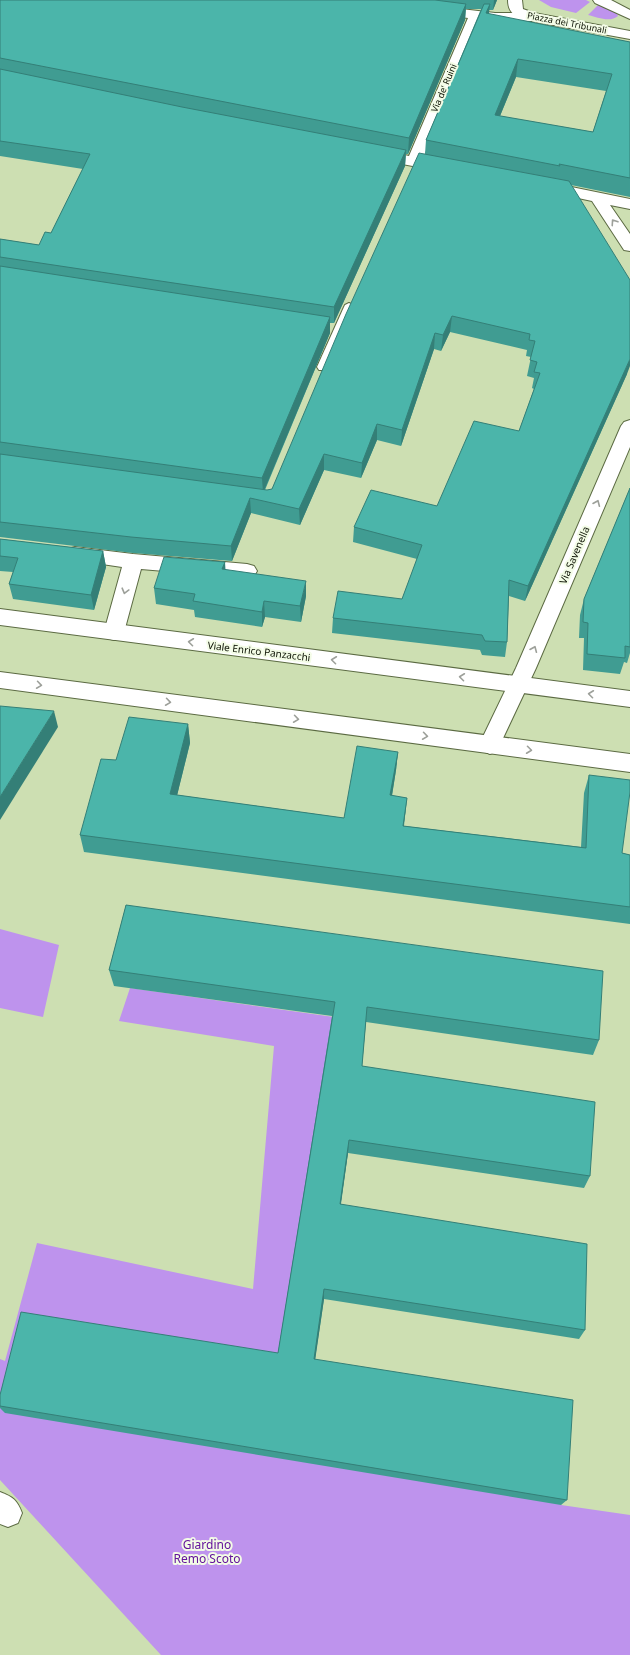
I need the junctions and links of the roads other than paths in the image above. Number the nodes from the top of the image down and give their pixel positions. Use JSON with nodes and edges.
{"nodes":[{"id":1,"x":515,"y":0,"type":"edge"},
{"id":2,"x":600,"y":0,"type":"edge"},
{"id":3,"x":423,"y":8,"type":"edge"},
{"id":4,"x":476,"y":15,"type":"junction"},
{"id":5,"x":630,"y":15,"type":"edge"},
{"id":6,"x":531,"y":17,"type":"junction"},
{"id":7,"x":630,"y":35,"type":"edge"},
{"id":8,"x":360,"y":151,"type":"edge"},
{"id":9,"x":412,"y":168,"type":"junction"},
{"id":10,"x":460,"y":170,"type":"edge"},
{"id":11,"x":536,"y":185,"type":"edge"},
{"id":12,"x":597,"y":197,"type":"junction"},
{"id":13,"x":630,"y":204,"type":"edge"},
{"id":14,"x":630,"y":246,"type":"edge"},
{"id":15,"x":355,"y":294,"type":"edge"},
{"id":16,"x":318,"y":379,"type":"edge"},
{"id":17,"x":630,"y":426,"type":"edge"},
{"id":18,"x":55,"y":551,"type":"edge"},
{"id":19,"x":133,"y":561,"type":"junction"},
{"id":20,"x":247,"y":572,"type":"edge"},
{"id":21,"x":0,"y":617,"type":"edge"},
{"id":22,"x":114,"y":632,"type":"junction"},
{"id":23,"x":0,"y":680,"type":"edge"},
{"id":24,"x":518,"y":684,"type":"junction"},
{"id":25,"x":630,"y":699,"type":"edge"},
{"id":26,"x":490,"y":745,"type":"junction"},
{"id":27,"x":630,"y":763,"type":"edge"}],
"edges":[{"from":1,"to":6,"type":"street","name":"Piazza dei Tribunali"},
{"from":2,"to":5,"type":"street"},
{"from":3,"to":4,"type":"street"},
{"from":4,"to":6,"type":"street"},
{"from":4,"to":9,"type":"street","name":"Via de' Ruini"},
{"from":6,"to":7,"type":"street","name":"Piazza dei Tribunali"},
{"from":8,"to":9,"type":"street"},
{"from":9,"to":10,"type":"street"},
{"from":11,"to":12,"type":"street"},
{"from":12,"to":13,"type":"street"},
{"from":14,"to":12,"type":"street","one_way":true},
{"from":15,"to":16,"type":"lane"},
{"from":24,"to":17,"type":"street","name":"Via Savenella","one_way":true},
{"from":18,"to":19,"type":"street"},
{"from":19,"to":20,"type":"street"},
{"from":19,"to":22,"type":"street","one_way":true},
{"from":21,"to":22,"type":"street","name":"Viale Enrico Panzacchi"},
{"from":24,"to":22,"type":"street","name":"Viale Enrico Panzacchi","one_way":true},
{"from":23,"to":26,"type":"street","one_way":true},
{"from":25,"to":24,"type":"street","name":"Viale Enrico Panzacchi","one_way":true},
{"from":24,"to":26,"type":"street"},
{"from":26,"to":27,"type":"street","one_way":true}]}
